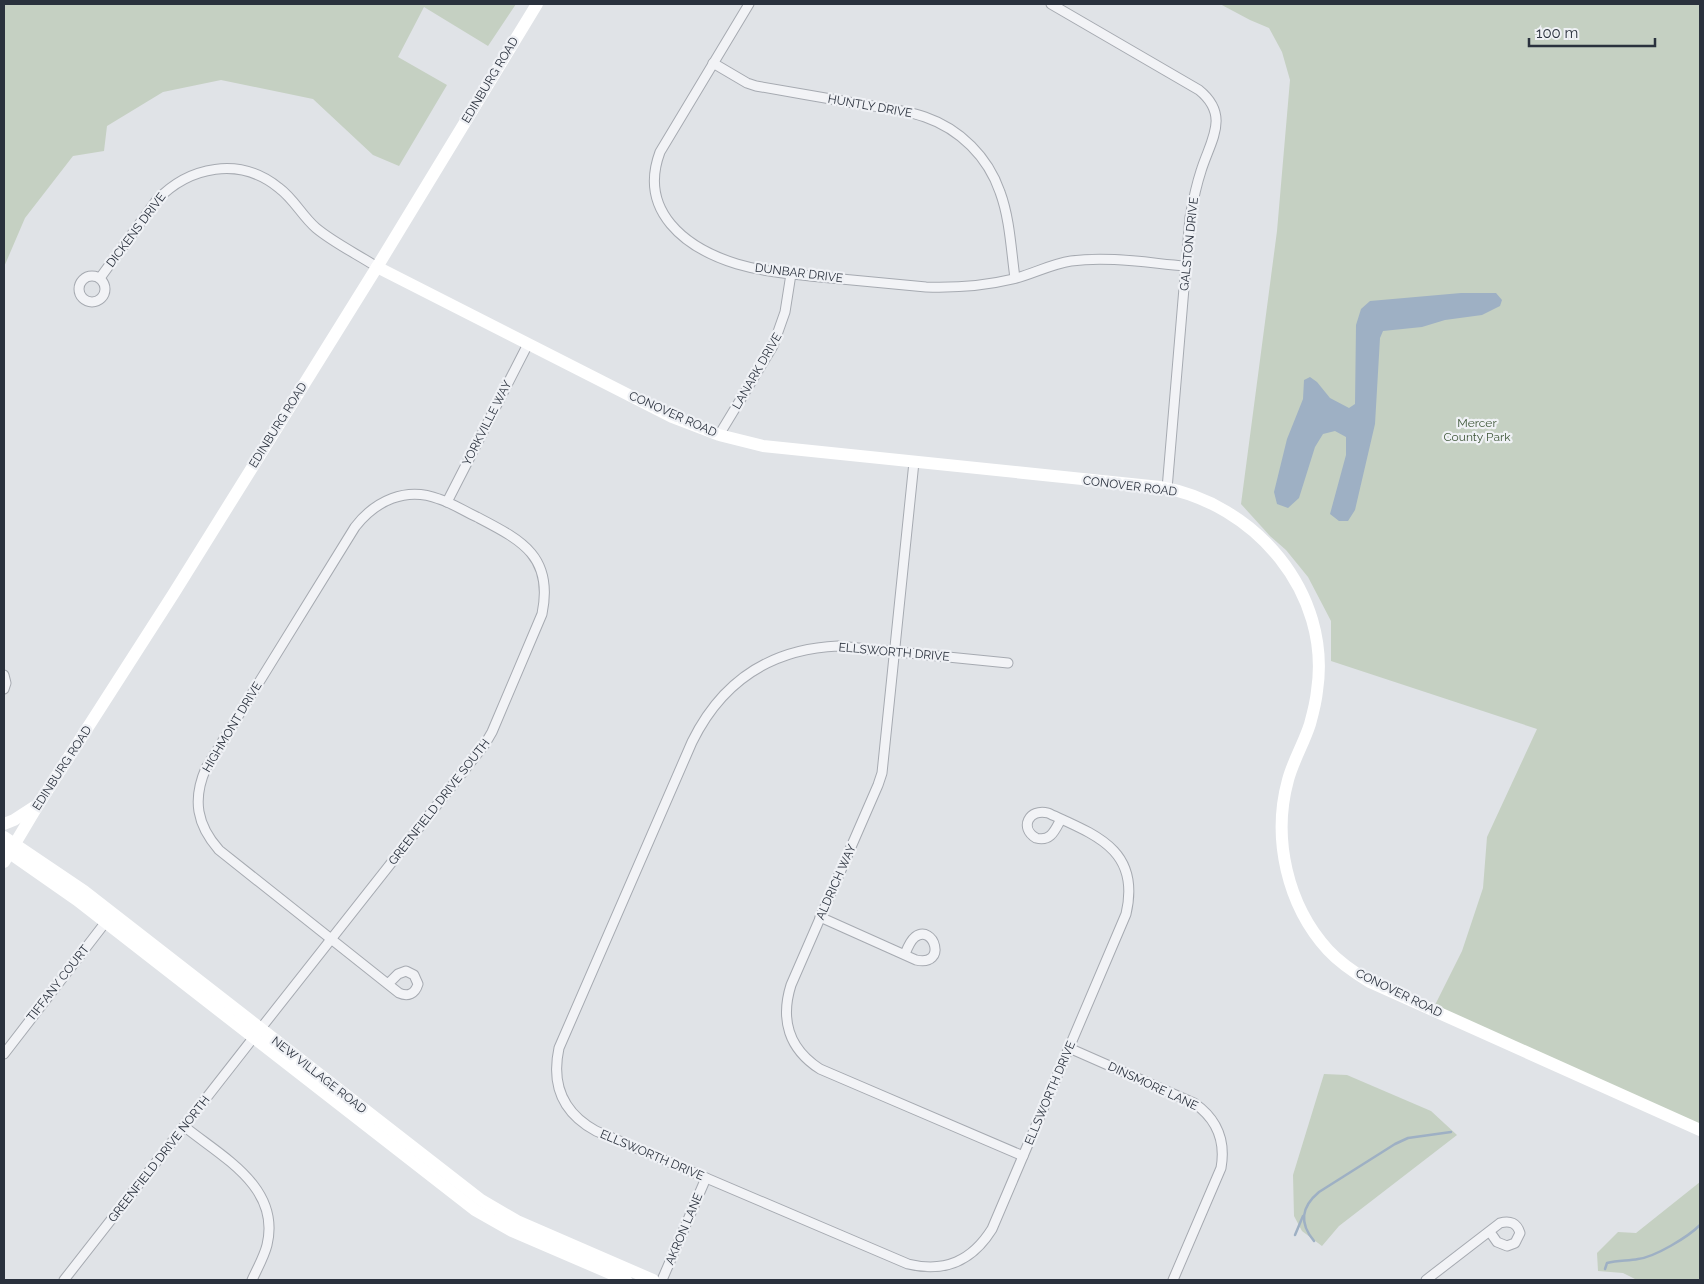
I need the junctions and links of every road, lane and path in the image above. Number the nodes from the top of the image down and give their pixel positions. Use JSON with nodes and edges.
{"nodes":[{"id":1,"x":537,"y":4,"type":"edge"},
{"id":2,"x":749,"y":4,"type":"edge"},
{"id":3,"x":1051,"y":4,"type":"edge"},
{"id":4,"x":713,"y":62,"type":"junction"},
{"id":5,"x":1185,"y":266,"type":"junction"},
{"id":6,"x":377,"y":267,"type":"junction"},
{"id":7,"x":792,"y":274,"type":"junction"},
{"id":8,"x":100,"y":278,"type":"dead end"},
{"id":9,"x":1015,"y":278,"type":"junction"},
{"id":10,"x":528,"y":344,"type":"junction"},
{"id":11,"x":719,"y":436,"type":"junction"},
{"id":12,"x":914,"y":462,"type":"junction"},
{"id":13,"x":1167,"y":488,"type":"junction"},
{"id":14,"x":391,"y":498,"type":"joint"},
{"id":15,"x":447,"y":502,"type":"junction"},
{"id":16,"x":894,"y":652,"type":"junction"},
{"id":17,"x":1008,"y":663,"type":"dead end"},
{"id":18,"x":4,"y":675,"type":"edge"},
{"id":19,"x":4,"y":689,"type":"edge"},
{"id":20,"x":38,"y":804,"type":"junction"},
{"id":21,"x":1061,"y":819,"type":"dead end"},
{"id":22,"x":4,"y":824,"type":"edge"},
{"id":23,"x":6,"y":850,"type":"edge"},
{"id":24,"x":109,"y":917,"type":"junction"},
{"id":25,"x":820,"y":917,"type":"junction"},
{"id":26,"x":332,"y":939,"type":"junction"},
{"id":27,"x":904,"y":954,"type":"dead end"},
{"id":28,"x":388,"y":984,"type":"dead end"},
{"id":29,"x":258,"y":1033,"type":"junction"},
{"id":30,"x":1069,"y":1048,"type":"junction"},
{"id":31,"x":4,"y":1054,"type":"edge"},
{"id":32,"x":184,"y":1127,"type":"junction"},
{"id":33,"x":1700,"y":1130,"type":"edge"},
{"id":34,"x":1023,"y":1156,"type":"junction"},
{"id":35,"x":706,"y":1178,"type":"junction"},
{"id":36,"x":1490,"y":1232,"type":"dead end"},
{"id":37,"x":64,"y":1280,"type":"edge"},
{"id":38,"x":252,"y":1280,"type":"edge"},
{"id":39,"x":626,"y":1280,"type":"edge"},
{"id":40,"x":653,"y":1280,"type":"edge"},
{"id":41,"x":662,"y":1280,"type":"edge"},
{"id":42,"x":1173,"y":1280,"type":"edge"},
{"id":43,"x":1426,"y":1280,"type":"edge"}],
"edges":[{"from":1,"to":6,"type":"main road","name":"EDINBURG ROAD"},
{"from":2,"to":4,"type":"street","name":"DUNBAR DRIVE"},
{"from":3,"to":5,"type":"street","name":"GALSTON DRIVE"},
{"from":4,"to":7,"type":"street","name":"DUNBAR DRIVE"},
{"from":4,"to":9,"type":"street","name":"HUNTLY DRIVE"},
{"from":5,"to":9,"type":"street","name":"DUNBAR DRIVE"},
{"from":5,"to":13,"type":"street","name":"GALSTON DRIVE"},
{"from":6,"to":8,"type":"street","name":"DICKENS DRIVE"},
{"from":6,"to":10,"type":"main road","name":"CONOVER ROAD"},
{"from":6,"to":20,"type":"main road","name":"EDINBURG ROAD"},
{"from":7,"to":9,"type":"street","name":"DUNBAR DRIVE"},
{"from":7,"to":11,"type":"street","name":"LANARK DRIVE"},
{"from":10,"to":11,"type":"main road","name":"CONOVER ROAD"},
{"from":10,"to":15,"type":"street","name":"YORKVILLE WAY"},
{"from":11,"to":12,"type":"main road","name":"CONOVER ROAD"},
{"from":12,"to":13,"type":"main road","name":"CONOVER ROAD"},
{"from":12,"to":16,"type":"street","name":"ALDRICH WAY"},
{"from":13,"to":33,"type":"main road","name":"CONOVER ROAD"},
{"from":14,"to":15,"type":"street","name":"GREENFIELD DRIVE SOUTH"},
{"from":14,"to":26,"type":"street","name":"HIGHMONT DRIVE"},
{"from":15,"to":26,"type":"street","name":"GREENFIELD DRIVE SOUTH"},
{"from":16,"to":17,"type":"street","name":"ELLSWORTH DRIVE"},
{"from":16,"to":25,"type":"street","name":"ALDRICH WAY"},
{"from":16,"to":35,"type":"street","name":"ELLSWORTH DRIVE"},
{"from":18,"to":19,"type":"street"},
{"from":20,"to":22,"type":"main road"},
{"from":20,"to":23,"type":"main road","name":"EDINBURG ROAD"},
{"from":21,"to":30,"type":"street","name":"ELLSWORTH DRIVE"},
{"from":23,"to":24,"type":"main road","name":"NEW VILLAGE ROAD"},
{"from":24,"to":29,"type":"main road","name":"NEW VILLAGE ROAD"},
{"from":24,"to":31,"type":"street","name":"TIFFANY COURT"},
{"from":25,"to":27,"type":"street"},
{"from":25,"to":34,"type":"street","name":"ALDRICH WAY"},
{"from":26,"to":28,"type":"street","name":"HIGHMONT DRIVE"},
{"from":26,"to":29,"type":"street","name":"GREENFIELD DRIVE SOUTH"},
{"from":29,"to":32,"type":"street","name":"GREENFIELD DRIVE NORTH"},
{"from":29,"to":39,"type":"main road","name":"NEW VILLAGE ROAD"},
{"from":29,"to":40,"type":"main road","name":"NEW VILLAGE ROAD"},
{"from":30,"to":34,"type":"street","name":"ELLSWORTH DRIVE"},
{"from":30,"to":42,"type":"street","name":"DINSMORE LANE"},
{"from":32,"to":37,"type":"street","name":"GREENFIELD DRIVE NORTH"},
{"from":32,"to":38,"type":"street"},
{"from":34,"to":35,"type":"street","name":"ELLSWORTH DRIVE"},
{"from":35,"to":41,"type":"street","name":"AKRON LANE"},
{"from":36,"to":43,"type":"street"}]}
